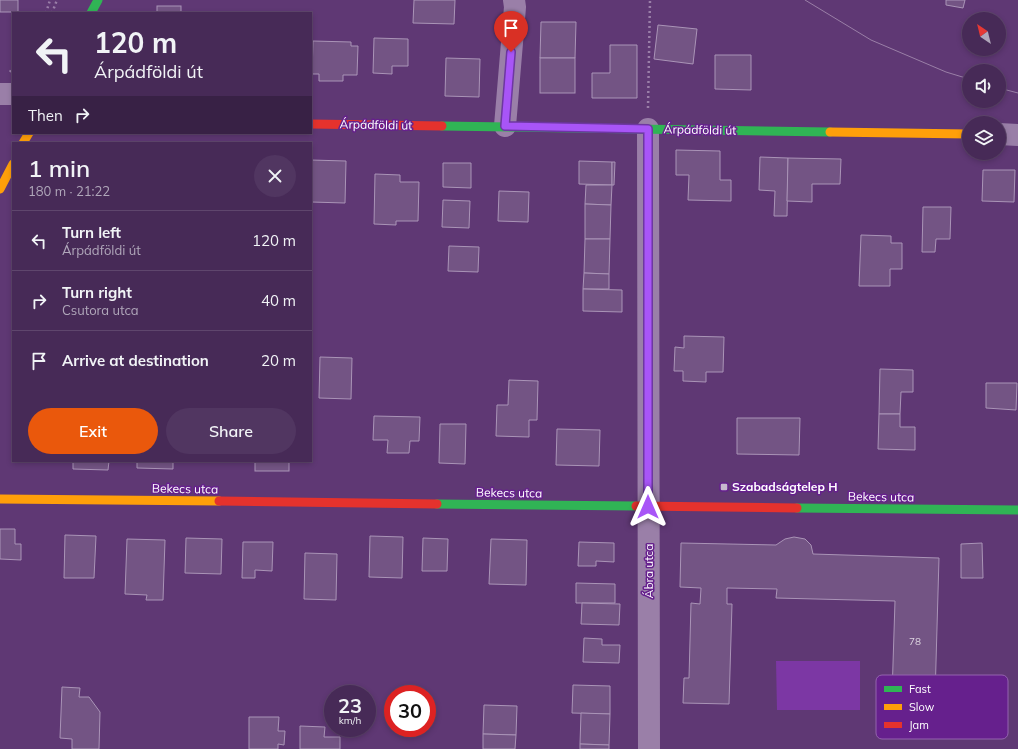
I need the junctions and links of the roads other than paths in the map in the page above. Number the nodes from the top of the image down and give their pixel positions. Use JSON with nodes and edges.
{"nodes":[{"id":1,"x":98,"y":0,"type":"edge"},
{"id":2,"x":514,"y":0,"type":"edge"},
{"id":3,"x":92,"y":12,"type":"edge"},
{"id":4,"x":0,"y":94,"type":"edge"},
{"id":5,"x":12,"y":94,"type":"edge"},
{"id":6,"x":312,"y":124,"type":"edge"},
{"id":7,"x":505,"y":126,"type":"junction"},
{"id":8,"x":648,"y":129,"type":"junction"},
{"id":9,"x":962,"y":134,"type":"edge"},
{"id":10,"x":1006,"y":134,"type":"edge"},
{"id":11,"x":1018,"y":135,"type":"edge"},
{"id":12,"x":12,"y":166,"type":"edge"},
{"id":13,"x":0,"y":190,"type":"edge"},
{"id":14,"x":0,"y":499,"type":"edge"},
{"id":15,"x":648,"y":507,"type":"junction"},
{"id":16,"x":1018,"y":510,"type":"edge"},
{"id":17,"x":650,"y":749,"type":"edge"}],
"edges":[{"from":1,"to":3,"type":"street"},
{"from":2,"to":7,"type":"street"},
{"from":4,"to":5,"type":"street"},
{"from":6,"to":7,"type":"street","name":"Árpádföldi út"},
{"from":7,"to":8,"type":"street","name":"Árpádföldi út"},
{"from":8,"to":9,"type":"street","name":"Árpádföldi út"},
{"from":8,"to":15,"type":"street","name":"Ábra utca"},
{"from":10,"to":11,"type":"street"},
{"from":12,"to":13,"type":"street"},
{"from":14,"to":15,"type":"street","name":"Bekecs utca"},
{"from":15,"to":16,"type":"street","name":"Bekecs utca"},
{"from":15,"to":17,"type":"street","name":"Ábra utca"}]}
